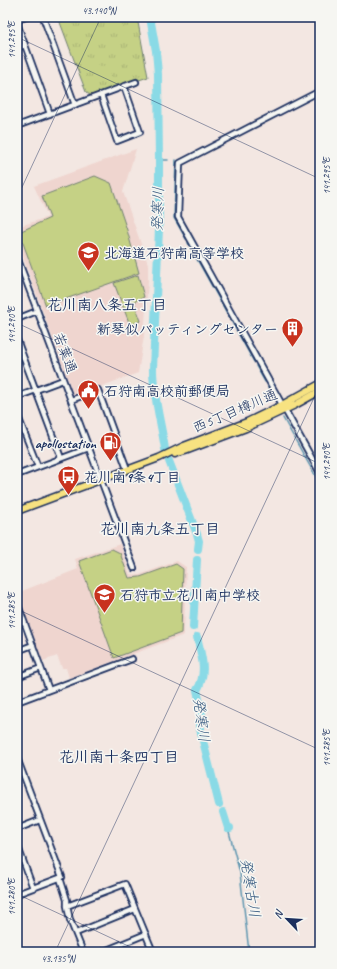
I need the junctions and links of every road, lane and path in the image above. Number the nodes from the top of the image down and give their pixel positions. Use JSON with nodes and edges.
{"nodes":[{"id":1,"x":26,"y":17,"type":"edge"},
{"id":2,"x":43,"y":17,"type":"edge"},
{"id":3,"x":17,"y":22,"type":"edge"},
{"id":4,"x":25,"y":45,"type":"junction"},
{"id":5,"x":17,"y":48,"type":"edge"},
{"id":6,"x":136,"y":82,"type":"dead end"},
{"id":7,"x":124,"y":86,"type":"junction"},
{"id":8,"x":320,"y":91,"type":"edge"},
{"id":9,"x":101,"y":95,"type":"junction"},
{"id":10,"x":75,"y":105,"type":"junction"},
{"id":11,"x":50,"y":114,"type":"junction"},
{"id":12,"x":17,"y":126,"type":"edge"},
{"id":13,"x":17,"y":258,"type":"edge"},
{"id":14,"x":37,"y":311,"type":"junction"},
{"id":15,"x":17,"y":319,"type":"edge"},
{"id":16,"x":17,"y":340,"type":"edge"},
{"id":17,"x":63,"y":380,"type":"junction"},
{"id":18,"x":320,"y":384,"type":"edge"},
{"id":19,"x":36,"y":390,"type":"junction"},
{"id":20,"x":320,"y":391,"type":"edge"},
{"id":21,"x":17,"y":397,"type":"edge"},
{"id":22,"x":71,"y":400,"type":"junction"},
{"id":23,"x":283,"y":407,"type":"junction"},
{"id":24,"x":17,"y":414,"type":"edge"},
{"id":25,"x":89,"y":448,"type":"junction"},
{"id":26,"x":61,"y":458,"type":"junction"},
{"id":27,"x":38,"y":467,"type":"junction"},
{"id":28,"x":127,"y":469,"type":"junction"},
{"id":29,"x":320,"y":473,"type":"edge"},
{"id":30,"x":17,"y":475,"type":"edge"},
{"id":31,"x":100,"y":479,"type":"junction"},
{"id":32,"x":18,"y":509,"type":"edge"},
{"id":33,"x":134,"y":568,"type":"dead end"},
{"id":34,"x":17,"y":602,"type":"edge"},
{"id":35,"x":24,"y":622,"type":"junction"},
{"id":36,"x":17,"y":625,"type":"edge"},
{"id":37,"x":33,"y":645,"type":"junction"},
{"id":38,"x":17,"y":652,"type":"edge"},
{"id":39,"x":132,"y":660,"type":"dead end"},
{"id":40,"x":41,"y":668,"type":"junction"},
{"id":41,"x":17,"y":677,"type":"edge"},
{"id":42,"x":49,"y":690,"type":"junction"},
{"id":43,"x":17,"y":702,"type":"edge"},
{"id":44,"x":17,"y":758,"type":"edge"},
{"id":45,"x":18,"y":766,"type":"edge"},
{"id":46,"x":40,"y":820,"type":"junction"},
{"id":47,"x":17,"y":829,"type":"edge"},
{"id":48,"x":17,"y":844,"type":"edge"},
{"id":49,"x":61,"y":878,"type":"junction"},
{"id":50,"x":33,"y":888,"type":"junction"},
{"id":51,"x":17,"y":894,"type":"edge"},
{"id":52,"x":67,"y":906,"type":"junction"},
{"id":53,"x":135,"y":909,"type":"junction"},
{"id":54,"x":76,"y":933,"type":"junction"},
{"id":55,"x":146,"y":934,"type":"junction"},
{"id":56,"x":83,"y":952,"type":"edge"},
{"id":57,"x":102,"y":952,"type":"edge"},
{"id":58,"x":153,"y":952,"type":"edge"}],
"edges":[{"from":1,"to":3,"type":"street"},
{"from":2,"to":10,"type":"street"},
{"from":3,"to":4,"type":"street"},
{"from":4,"to":5,"type":"street"},
{"from":4,"to":11,"type":"street"},
{"from":6,"to":7,"type":"street"},
{"from":7,"to":9,"type":"street"},
{"from":7,"to":9,"type":"street"},
{"from":8,"to":23,"type":"street"},
{"from":9,"to":10,"type":"street"},
{"from":10,"to":11,"type":"street"},
{"from":11,"to":12,"type":"street"},
{"from":13,"to":14,"type":"street","name":"若葉通"},
{"from":14,"to":15,"type":"street"},
{"from":14,"to":17,"type":"street","name":"若葉通"},
{"from":16,"to":19,"type":"street"},
{"from":17,"to":19,"type":"street"},
{"from":17,"to":22,"type":"street","name":"若葉通"},
{"from":18,"to":23,"type":"main road","name":"西5丁目樽川通"},
{"from":19,"to":21,"type":"street"},
{"from":19,"to":26,"type":"street"},
{"from":20,"to":23,"type":"main road","name":"西5丁目樽川通"},
{"from":22,"to":25,"type":"street","name":"若葉通"},
{"from":22,"to":28,"type":"street"},
{"from":23,"to":28,"type":"main road","name":"西5丁目樽川通"},
{"from":23,"to":29,"type":"street"},
{"from":24,"to":27,"type":"street"},
{"from":25,"to":26,"type":"street"},
{"from":25,"to":31,"type":"street","name":"若葉通"},
{"from":26,"to":27,"type":"street"},
{"from":27,"to":30,"type":"street"},
{"from":28,"to":31,"type":"main road","name":"西5丁目樽川通"},
{"from":31,"to":32,"type":"main road","name":"西5丁目樽川通"},
{"from":31,"to":33,"type":"street","name":"若葉通"},
{"from":34,"to":35,"type":"street"},
{"from":35,"to":36,"type":"street"},
{"from":35,"to":37,"type":"street"},
{"from":37,"to":38,"type":"street"},
{"from":37,"to":40,"type":"street"},
{"from":39,"to":42,"type":"street"},
{"from":40,"to":41,"type":"street"},
{"from":40,"to":42,"type":"street"},
{"from":42,"to":43,"type":"street"},
{"from":44,"to":45,"type":"street"},
{"from":45,"to":46,"type":"street"},
{"from":46,"to":47,"type":"street"},
{"from":46,"to":49,"type":"street"},
{"from":48,"to":50,"type":"street"},
{"from":49,"to":50,"type":"street"},
{"from":49,"to":52,"type":"street"},
{"from":50,"to":51,"type":"street"},
{"from":52,"to":53,"type":"street"},
{"from":52,"to":54,"type":"street"},
{"from":53,"to":54,"type":"street"},
{"from":53,"to":55,"type":"street"},
{"from":54,"to":56,"type":"street"},
{"from":55,"to":57,"type":"street"},
{"from":55,"to":58,"type":"street"}]}
